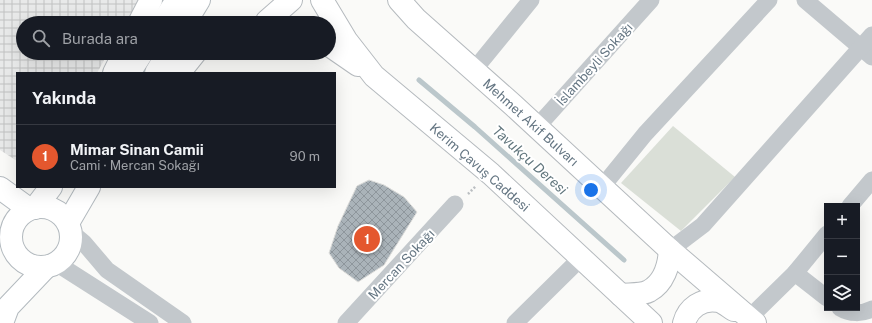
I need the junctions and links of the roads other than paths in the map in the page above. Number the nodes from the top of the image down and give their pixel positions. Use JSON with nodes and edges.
{"nodes":[{"id":1,"x":152,"y":0,"type":"edge"},
{"id":2,"x":291,"y":0,"type":"edge"},
{"id":3,"x":322,"y":0,"type":"edge"},
{"id":4,"x":531,"y":0,"type":"edge"},
{"id":5,"x":650,"y":0,"type":"edge"},
{"id":6,"x":769,"y":0,"type":"edge"},
{"id":7,"x":805,"y":0,"type":"edge"},
{"id":8,"x":407,"y":3,"type":"edge"},
{"id":9,"x":188,"y":9,"type":"edge"},
{"id":10,"x":143,"y":16,"type":"edge"},
{"id":11,"x":175,"y":16,"type":"edge"},
{"id":12,"x":273,"y":16,"type":"edge"},
{"id":13,"x":332,"y":16,"type":"edge"},
{"id":14,"x":336,"y":23,"type":"edge"},
{"id":15,"x":868,"y":46,"type":"edge"},
{"id":16,"x":336,"y":51,"type":"edge"},
{"id":17,"x":120,"y":60,"type":"edge"},
{"id":18,"x":137,"y":60,"type":"edge"},
{"id":19,"x":164,"y":60,"type":"edge"},
{"id":20,"x":189,"y":60,"type":"edge"},
{"id":21,"x":474,"y":70,"type":"junction"},
{"id":22,"x":114,"y":72,"type":"edge"},
{"id":23,"x":130,"y":72,"type":"edge"},
{"id":24,"x":157,"y":72,"type":"edge"},
{"id":25,"x":180,"y":72,"type":"edge"},
{"id":26,"x":374,"y":76,"type":"junction"},
{"id":27,"x":538,"y":127,"type":"junction"},
{"id":28,"x":872,"y":180,"type":"edge"},
{"id":29,"x":602,"y":187,"type":"junction"},
{"id":30,"x":0,"y":188,"type":"edge"},
{"id":31,"x":50,"y":188,"type":"edge"},
{"id":32,"x":89,"y":188,"type":"edge"},
{"id":33,"x":853,"y":203,"type":"edge"},
{"id":34,"x":455,"y":204,"type":"road end"},
{"id":35,"x":18,"y":217,"type":"edge"},
{"id":36,"x":69,"y":228,"type":"junction"},
{"id":37,"x":824,"y":238,"type":"edge"},
{"id":38,"x":670,"y":250,"type":"junction"},
{"id":39,"x":0,"y":253,"type":"edge"},
{"id":40,"x":581,"y":258,"type":"junction"},
{"id":41,"x":51,"y":265,"type":"junction"},
{"id":42,"x":795,"y":273,"type":"junction"},
{"id":43,"x":621,"y":295,"type":"junction"},
{"id":44,"x":824,"y":296,"type":"edge"},
{"id":45,"x":872,"y":310,"type":"edge"},
{"id":46,"x":845,"y":311,"type":"edge"},
{"id":47,"x":752,"y":321,"type":"edge"},
{"id":48,"x":2,"y":323,"type":"edge"},
{"id":49,"x":150,"y":323,"type":"edge"},
{"id":50,"x":182,"y":323,"type":"edge"},
{"id":51,"x":346,"y":323,"type":"edge"},
{"id":52,"x":515,"y":323,"type":"edge"},
{"id":53,"x":651,"y":323,"type":"edge"},
{"id":54,"x":684,"y":323,"type":"edge"}],
"edges":[{"from":1,"to":10,"type":"main road"},
{"from":2,"to":12,"type":"main road"},
{"from":3,"to":13,"type":"main road","name":"Kerim Çavuş Caddesi"},
{"from":4,"to":21,"type":"street"},
{"from":5,"to":27,"type":"street","name":"İslambeyli Sokağı"},
{"from":6,"to":29,"type":"street"},
{"from":7,"to":15,"type":"street"},
{"from":8,"to":21,"type":"main road","name":"Mehmet Akif Bulvarı"},
{"from":9,"to":11,"type":"main road"},
{"from":14,"to":26,"type":"main road","name":"Kerim Çavuş Caddesi"},
{"from":15,"to":38,"type":"street"},
{"from":16,"to":26,"type":"main road"},
{"from":17,"to":22,"type":"main road"},
{"from":18,"to":23,"type":"main road"},
{"from":19,"to":24,"type":"main road"},
{"from":20,"to":25,"type":"main road"},
{"from":21,"to":27,"type":"main road","name":"Mehmet Akif Bulvarı"},
{"from":26,"to":40,"type":"main road","name":"Kerim Çavuş Caddesi"},
{"from":27,"to":29,"type":"main road","name":"Mehmet Akif Bulvarı"},
{"from":28,"to":33,"type":"street"},
{"from":29,"to":38,"type":"main road","name":"Mehmet Akif Bulvarı"},
{"from":30,"to":35,"type":"main road"},
{"from":31,"to":35,"type":"main road"},
{"from":32,"to":36,"type":"main road"},
{"from":34,"to":51,"type":"street","name":"Mercan Sokağı"},
{"from":35,"to":36,"type":"main road"},
{"from":35,"to":39,"type":"main road"},
{"from":35,"to":41,"type":"main road"},
{"from":36,"to":41,"type":"main road"},
{"from":36,"to":50,"type":"street"},
{"from":37,"to":42,"type":"street"},
{"from":38,"to":43,"type":"main road"},
{"from":38,"to":47,"type":"main road","name":"Mehmet Akif Bulvarı"},
{"from":40,"to":43,"type":"main road","name":"Kerim Çavuş Caddesi"},
{"from":40,"to":52,"type":"street"},
{"from":41,"to":48,"type":"main road"},
{"from":41,"to":49,"type":"street"},
{"from":42,"to":44,"type":"street"},
{"from":42,"to":47,"type":"street"},
{"from":43,"to":53,"type":"main road","name":"Kerim Çavuş Caddesi"},
{"from":45,"to":46,"type":"street"},
{"from":47,"to":54,"type":"main road"}]}
